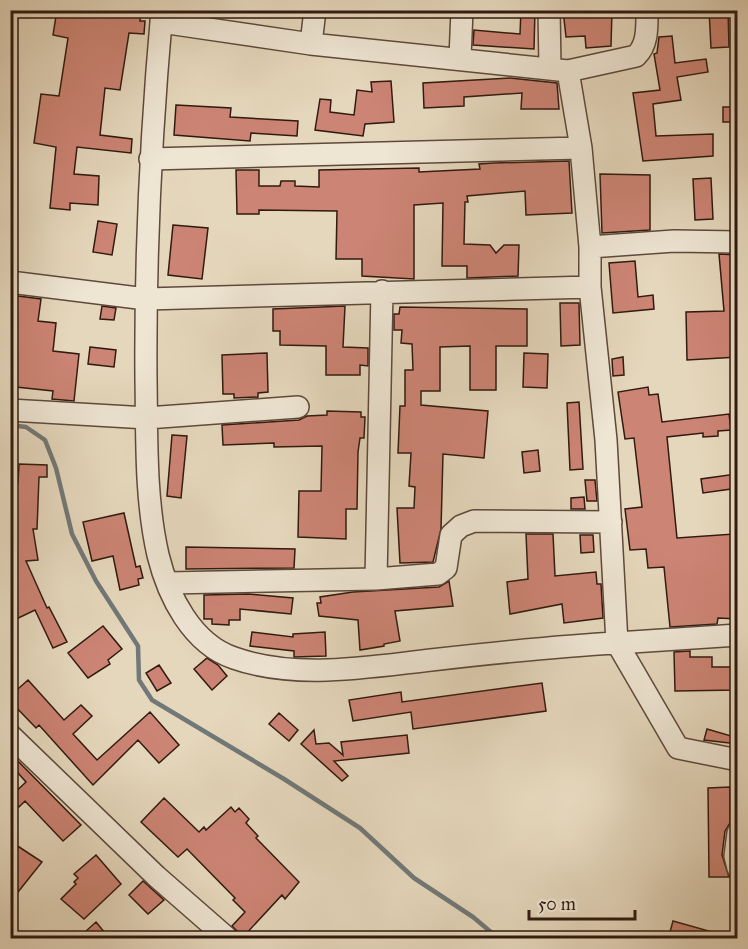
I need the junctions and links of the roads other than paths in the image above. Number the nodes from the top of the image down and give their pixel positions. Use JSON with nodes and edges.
{"nodes":[{"id":1,"x":315,"y":10,"type":"edge"},
{"id":2,"x":462,"y":10,"type":"edge"},
{"id":3,"x":549,"y":10,"type":"edge"},
{"id":4,"x":647,"y":10,"type":"edge"},
{"id":5,"x":162,"y":16,"type":"edge"},
{"id":6,"x":310,"y":44,"type":"junction"},
{"id":7,"x":460,"y":58,"type":"junction"},
{"id":8,"x":559,"y":69,"type":"junction"},
{"id":9,"x":581,"y":148,"type":"junction"},
{"id":10,"x":150,"y":159,"type":"junction"},
{"id":11,"x":738,"y":242,"type":"edge"},
{"id":12,"x":590,"y":247,"type":"junction"},
{"id":13,"x":10,"y":282,"type":"edge"},
{"id":14,"x":590,"y":287,"type":"junction"},
{"id":15,"x":382,"y":291,"type":"junction"},
{"id":16,"x":146,"y":299,"type":"junction"},
{"id":17,"x":298,"y":407,"type":"dead end"},
{"id":18,"x":10,"y":410,"type":"edge"},
{"id":19,"x":147,"y":418,"type":"junction"},
{"id":20,"x":610,"y":522,"type":"junction"},
{"id":21,"x":376,"y":579,"type":"junction"},
{"id":22,"x":168,"y":583,"type":"junction"},
{"id":23,"x":738,"y":635,"type":"edge"},
{"id":24,"x":617,"y":643,"type":"junction"},
{"id":25,"x":10,"y":735,"type":"edge"},
{"id":26,"x":738,"y":760,"type":"edge"},
{"id":27,"x":738,"y":833,"type":"edge"},
{"id":28,"x":738,"y":868,"type":"edge"},
{"id":29,"x":227,"y":939,"type":"edge"}],
"edges":[{"from":1,"to":6,"type":"street"},
{"from":2,"to":7,"type":"street"},
{"from":3,"to":8,"type":"street"},
{"from":4,"to":8,"type":"street"},
{"from":5,"to":6,"type":"street"},
{"from":5,"to":10,"type":"street"},
{"from":6,"to":7,"type":"street"},
{"from":7,"to":8,"type":"street"},
{"from":8,"to":9,"type":"street"},
{"from":9,"to":10,"type":"street"},
{"from":9,"to":12,"type":"street"},
{"from":10,"to":16,"type":"street"},
{"from":11,"to":12,"type":"street"},
{"from":12,"to":14,"type":"street"},
{"from":13,"to":16,"type":"street"},
{"from":14,"to":15,"type":"street"},
{"from":14,"to":20,"type":"street"},
{"from":15,"to":16,"type":"street"},
{"from":15,"to":21,"type":"street"},
{"from":16,"to":19,"type":"street"},
{"from":17,"to":19,"type":"street"},
{"from":18,"to":19,"type":"street"},
{"from":19,"to":22,"type":"street"},
{"from":20,"to":21,"type":"street"},
{"from":20,"to":24,"type":"street"},
{"from":21,"to":22,"type":"street"},
{"from":22,"to":24,"type":"street"},
{"from":23,"to":24,"type":"street"},
{"from":24,"to":26,"type":"street"},
{"from":25,"to":29,"type":"street"},
{"from":27,"to":28,"type":"street"}]}
